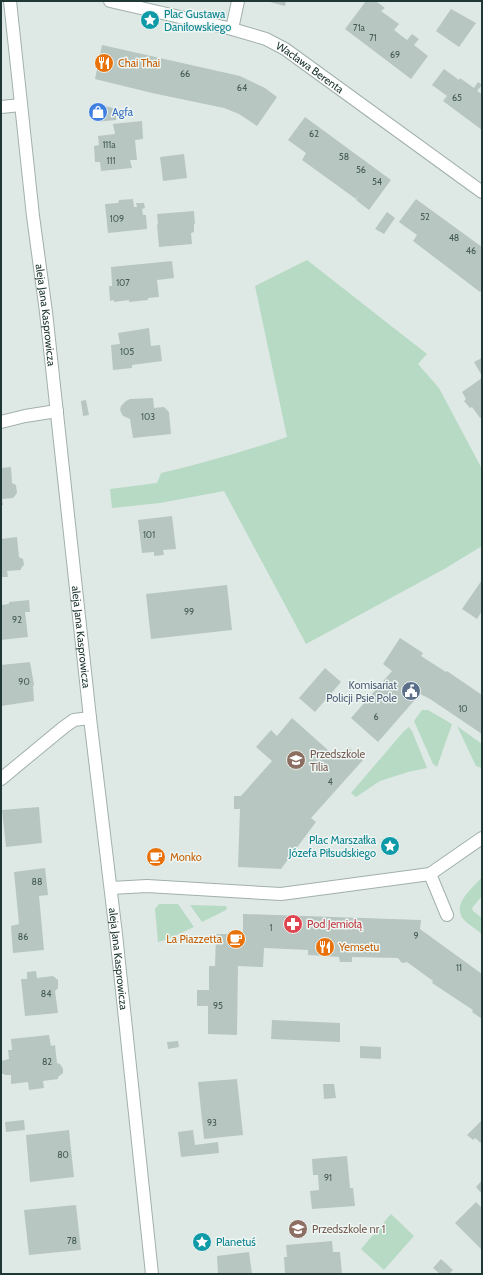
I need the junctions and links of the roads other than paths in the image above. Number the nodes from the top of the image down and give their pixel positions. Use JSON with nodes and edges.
{"nodes":[{"id":1,"x":10,"y":1,"type":"edge"},
{"id":2,"x":110,"y":1,"type":"edge"},
{"id":3,"x":238,"y":1,"type":"edge"},
{"id":4,"x":232,"y":29,"type":"junction"},
{"id":5,"x":21,"y":105,"type":"junction"},
{"id":6,"x":1,"y":107,"type":"edge"},
{"id":7,"x":482,"y":192,"type":"edge"},
{"id":8,"x":57,"y":411,"type":"junction"},
{"id":9,"x":1,"y":422,"type":"edge"},
{"id":10,"x":90,"y":718,"type":"junction"},
{"id":11,"x":1,"y":779,"type":"edge"},
{"id":12,"x":482,"y":838,"type":"edge"},
{"id":13,"x":430,"y":874,"type":"junction"},
{"id":14,"x":111,"y":888,"type":"junction"},
{"id":15,"x":447,"y":915,"type":"dead end"},
{"id":16,"x":152,"y":1274,"type":"edge"}],
"edges":[{"from":1,"to":5,"type":"street","name":"aleja Jana Kasprowicza"},
{"from":2,"to":4,"type":"street","name":"Wacława Berenta"},
{"from":3,"to":4,"type":"street"},
{"from":4,"to":7,"type":"street","name":"Wacława Berenta"},
{"from":5,"to":6,"type":"street"},
{"from":5,"to":8,"type":"street","name":"aleja Jana Kasprowicza"},
{"from":8,"to":9,"type":"street"},
{"from":8,"to":10,"type":"street","name":"aleja Jana Kasprowicza"},
{"from":10,"to":11,"type":"street"},
{"from":10,"to":14,"type":"street","name":"aleja Jana Kasprowicza"},
{"from":12,"to":13,"type":"street"},
{"from":13,"to":14,"type":"street"},
{"from":13,"to":15,"type":"street"},
{"from":14,"to":16,"type":"street","name":"aleja Jana Kasprowicza"}]}
